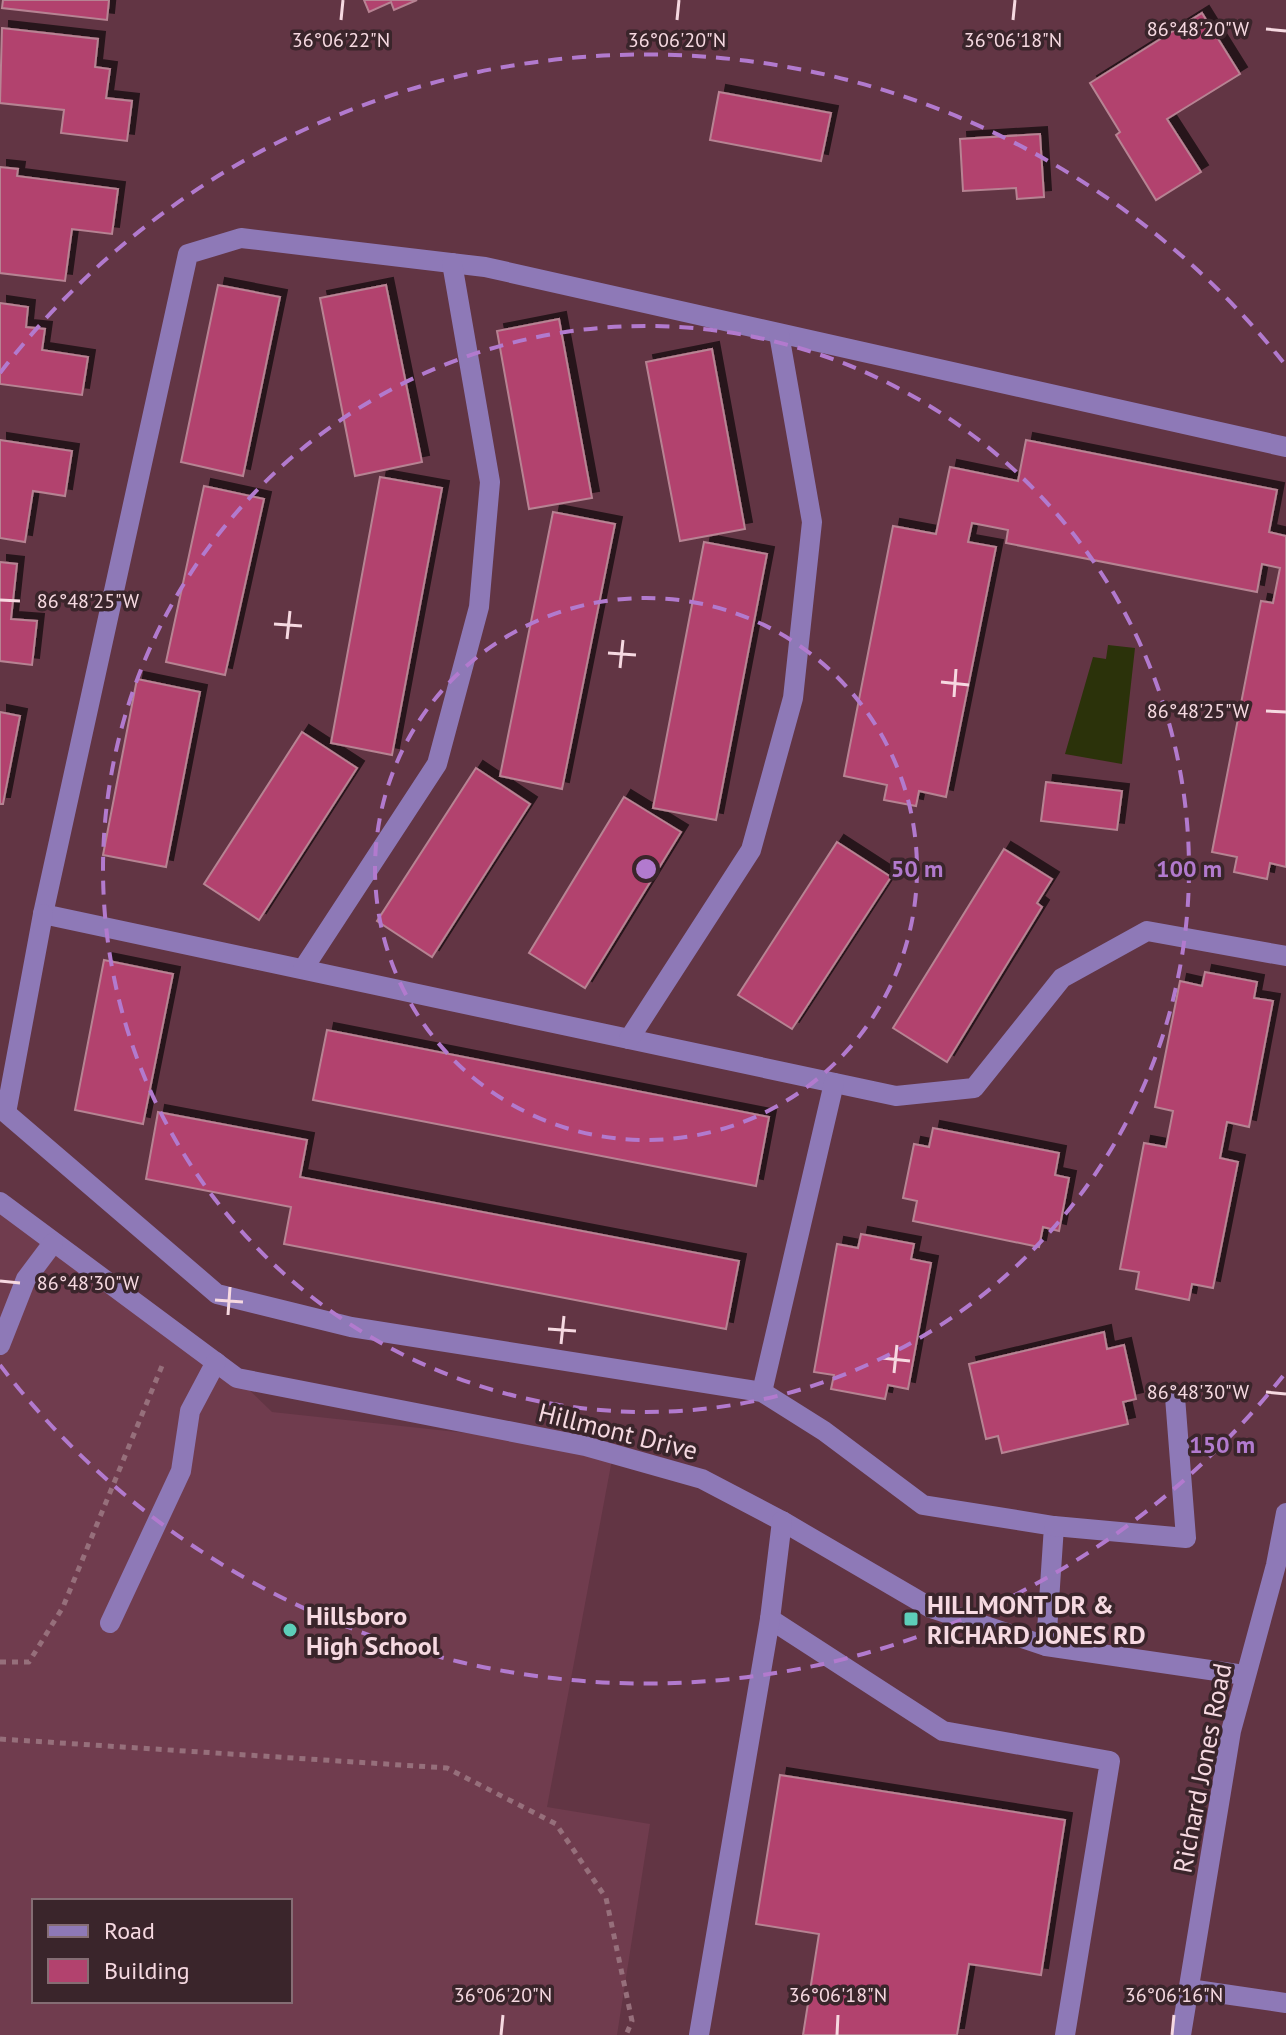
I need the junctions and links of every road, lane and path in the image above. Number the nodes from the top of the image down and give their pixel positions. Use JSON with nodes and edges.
{"nodes":[{"id":1,"x":452,"y":263,"type":"junction"},
{"id":2,"x":779,"y":334,"type":"junction"},
{"id":3,"x":1286,"y":447,"type":"edge"},
{"id":4,"x":43,"y":914,"type":"junction"},
{"id":5,"x":1286,"y":956,"type":"edge"},
{"id":6,"x":303,"y":969,"type":"junction"},
{"id":7,"x":629,"y":1039,"type":"junction"},
{"id":8,"x":834,"y":1083,"type":"junction"},
{"id":9,"x":0,"y":1202,"type":"edge"},
{"id":10,"x":53,"y":1243,"type":"junction"},
{"id":11,"x":0,"y":1345,"type":"edge"},
{"id":12,"x":164,"y":1361,"type":"dead end"},
{"id":13,"x":216,"y":1362,"type":"junction"},
{"id":14,"x":762,"y":1392,"type":"junction"},
{"id":15,"x":1175,"y":1397,"type":"dead end"},
{"id":16,"x":1286,"y":1513,"type":"edge"},
{"id":17,"x":782,"y":1521,"type":"junction"},
{"id":18,"x":1054,"y":1526,"type":"junction"},
{"id":19,"x":1281,"y":1566,"type":"edge"},
{"id":20,"x":770,"y":1619,"type":"junction"},
{"id":21,"x":110,"y":1623,"type":"dead end"},
{"id":22,"x":1046,"y":1646,"type":"junction"},
{"id":23,"x":0,"y":1662,"type":"edge"},
{"id":24,"x":1244,"y":1675,"type":"junction"},
{"id":25,"x":0,"y":1739,"type":"edge"},
{"id":26,"x":1189,"y":1989,"type":"junction"},
{"id":27,"x":1286,"y":2003,"type":"edge"},
{"id":28,"x":626,"y":2035,"type":"edge"},
{"id":29,"x":699,"y":2035,"type":"edge"},
{"id":30,"x":1065,"y":2035,"type":"edge"},
{"id":31,"x":1181,"y":2035,"type":"edge"}],
"edges":[{"from":1,"to":2,"type":"street"},
{"from":1,"to":4,"type":"street"},
{"from":1,"to":6,"type":"street"},
{"from":2,"to":3,"type":"street"},
{"from":2,"to":7,"type":"street"},
{"from":4,"to":6,"type":"street"},
{"from":4,"to":14,"type":"street"},
{"from":5,"to":8,"type":"street"},
{"from":6,"to":7,"type":"street"},
{"from":7,"to":8,"type":"street"},
{"from":8,"to":14,"type":"street"},
{"from":9,"to":10,"type":"street","name":"Hillmont Drive"},
{"from":10,"to":11,"type":"street"},
{"from":10,"to":13,"type":"street","name":"Hillmont Drive"},
{"from":12,"to":23,"type":"path"},
{"from":13,"to":17,"type":"street","name":"Hillmont Drive"},
{"from":13,"to":21,"type":"street"},
{"from":14,"to":18,"type":"street"},
{"from":15,"to":18,"type":"street"},
{"from":16,"to":19,"type":"street","name":"Richard Jones Road"},
{"from":17,"to":20,"type":"street"},
{"from":17,"to":22,"type":"street","name":"Hillmont Drive"},
{"from":18,"to":22,"type":"street"},
{"from":19,"to":24,"type":"street","name":"Richard Jones Road"},
{"from":20,"to":29,"type":"street"},
{"from":20,"to":30,"type":"street"},
{"from":22,"to":24,"type":"street","name":"Hillmont Drive"},
{"from":24,"to":26,"type":"street","name":"Richard Jones Road"},
{"from":25,"to":28,"type":"path"},
{"from":26,"to":27,"type":"street"},
{"from":26,"to":31,"type":"street","name":"Richard Jones Road"}]}
